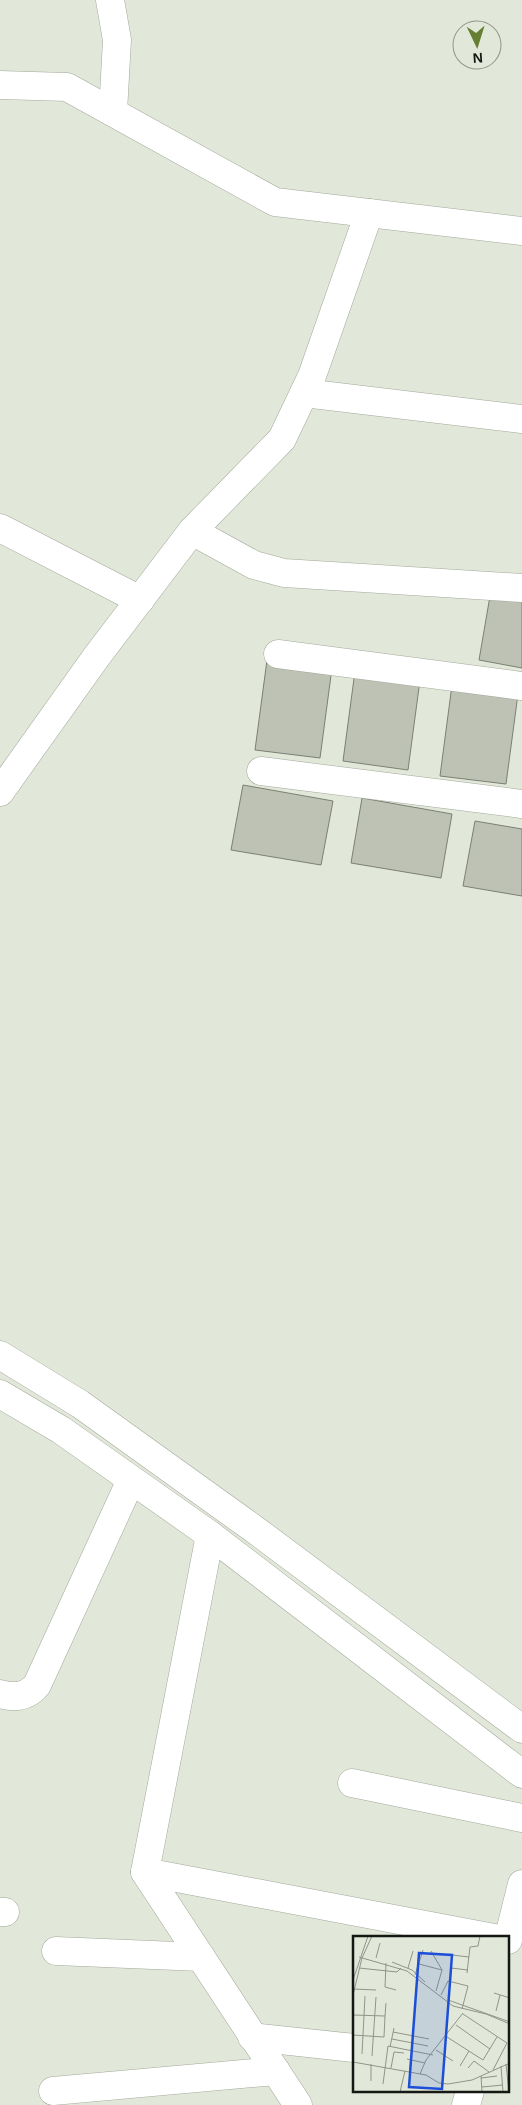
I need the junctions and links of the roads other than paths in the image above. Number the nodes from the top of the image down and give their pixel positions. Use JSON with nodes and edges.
{"nodes":[{"id":1,"x":110,"y":0,"type":"edge"},
{"id":2,"x":0,"y":86,"type":"edge"},
{"id":3,"x":113,"y":112,"type":"junction"},
{"id":4,"x":369,"y":213,"type":"junction"},
{"id":5,"x":522,"y":231,"type":"edge"},
{"id":6,"x":304,"y":393,"type":"junction"},
{"id":7,"x":522,"y":419,"type":"edge"},
{"id":8,"x":0,"y":528,"type":"edge"},
{"id":9,"x":192,"y":531,"type":"junction"},
{"id":10,"x":522,"y":588,"type":"edge"},
{"id":11,"x":140,"y":600,"type":"junction"},
{"id":12,"x":278,"y":654,"type":"dead end"},
{"id":13,"x":522,"y":686,"type":"edge"},
{"id":14,"x":261,"y":771,"type":"dead end"},
{"id":15,"x":0,"y":792,"type":"edge"},
{"id":16,"x":522,"y":804,"type":"edge"},
{"id":17,"x":0,"y":1355,"type":"edge"},
{"id":18,"x":0,"y":1394,"type":"edge"},
{"id":19,"x":131,"y":1480,"type":"junction"},
{"id":20,"x":210,"y":1536,"type":"junction"},
{"id":21,"x":0,"y":1694,"type":"edge"},
{"id":22,"x":522,"y":1730,"type":"edge"},
{"id":23,"x":522,"y":1774,"type":"edge"},
{"id":24,"x":352,"y":1783,"type":"dead end"},
{"id":25,"x":522,"y":1818,"type":"edge"},
{"id":26,"x":144,"y":1872,"type":"junction"},
{"id":27,"x":522,"y":1884,"type":"edge"},
{"id":28,"x":483,"y":1936,"type":"edge"},
{"id":29,"x":509,"y":1936,"type":"edge"},
{"id":30,"x":56,"y":1951,"type":"dead end"},
{"id":31,"x":201,"y":1957,"type":"junction"},
{"id":32,"x":252,"y":2036,"type":"junction"},
{"id":33,"x":353,"y":2048,"type":"edge"},
{"id":34,"x":276,"y":2071,"type":"junction"},
{"id":35,"x":53,"y":2091,"type":"dead end"},
{"id":36,"x":470,"y":2092,"type":"edge"},
{"id":37,"x":298,"y":2105,"type":"edge"},
{"id":38,"x":466,"y":2105,"type":"edge"}],
"edges":[{"from":1,"to":3,"type":"street"},
{"from":2,"to":3,"type":"street"},
{"from":3,"to":4,"type":"street"},
{"from":4,"to":5,"type":"street"},
{"from":4,"to":6,"type":"street"},
{"from":6,"to":7,"type":"street"},
{"from":6,"to":9,"type":"street"},
{"from":8,"to":11,"type":"street"},
{"from":9,"to":10,"type":"street"},
{"from":9,"to":11,"type":"street"},
{"from":11,"to":15,"type":"street"},
{"from":12,"to":13,"type":"street"},
{"from":14,"to":16,"type":"street"},
{"from":17,"to":22,"type":"street"},
{"from":18,"to":19,"type":"street"},
{"from":19,"to":20,"type":"street"},
{"from":19,"to":21,"type":"street"},
{"from":20,"to":23,"type":"street"},
{"from":20,"to":26,"type":"street"},
{"from":24,"to":25,"type":"street"},
{"from":26,"to":28,"type":"street"},
{"from":26,"to":31,"type":"street"},
{"from":27,"to":29,"type":"street"},
{"from":30,"to":31,"type":"street"},
{"from":31,"to":32,"type":"street"},
{"from":32,"to":33,"type":"street"},
{"from":32,"to":34,"type":"street"},
{"from":34,"to":35,"type":"street"},
{"from":34,"to":37,"type":"street"},
{"from":36,"to":38,"type":"street"}]}
